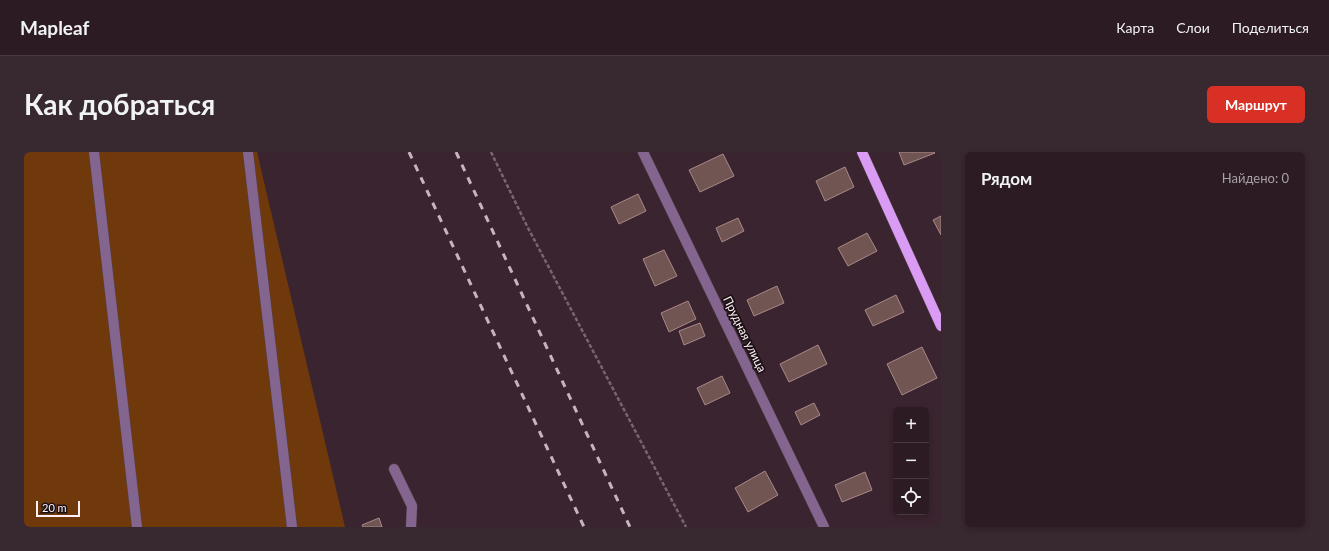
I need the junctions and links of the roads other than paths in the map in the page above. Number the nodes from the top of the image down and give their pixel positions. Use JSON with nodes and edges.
{"nodes":[{"id":1,"x":94,"y":152,"type":"edge"},
{"id":2,"x":248,"y":152,"type":"edge"},
{"id":3,"x":643,"y":152,"type":"edge"},
{"id":4,"x":862,"y":152,"type":"edge"},
{"id":5,"x":941,"y":326,"type":"edge"},
{"id":6,"x":394,"y":469,"type":"dead end"},
{"id":7,"x":136,"y":527,"type":"edge"},
{"id":8,"x":292,"y":527,"type":"edge"},
{"id":9,"x":411,"y":527,"type":"edge"},
{"id":10,"x":824,"y":527,"type":"edge"}],
"edges":[{"from":1,"to":7,"type":"street"},
{"from":2,"to":8,"type":"street"},
{"from":3,"to":10,"type":"street","name":"Прудная улица"},
{"from":4,"to":5,"type":"main road"},
{"from":6,"to":9,"type":"street"}]}
